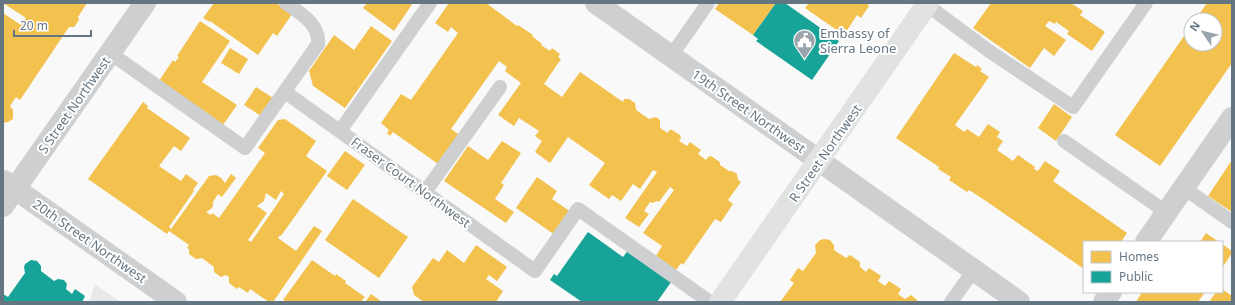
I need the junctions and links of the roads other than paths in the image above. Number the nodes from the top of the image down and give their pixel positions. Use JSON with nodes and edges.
{"nodes":[{"id":1,"x":145,"y":3,"type":"edge"},
{"id":2,"x":286,"y":3,"type":"edge"},
{"id":3,"x":430,"y":3,"type":"edge"},
{"id":4,"x":596,"y":3,"type":"edge"},
{"id":5,"x":708,"y":3,"type":"edge"},
{"id":6,"x":1146,"y":3,"type":"edge"},
{"id":7,"x":928,"y":4,"type":"edge"},
{"id":8,"x":110,"y":53,"type":"junction"},
{"id":9,"x":671,"y":56,"type":"junction"},
{"id":10,"x":500,"y":87,"type":"dead end"},
{"id":11,"x":285,"y":92,"type":"junction"},
{"id":12,"x":1232,"y":118,"type":"edge"},
{"id":13,"x":340,"y":131,"type":"junction"},
{"id":14,"x":1064,"y":141,"type":"dead end"},
{"id":15,"x":819,"y":160,"type":"junction"},
{"id":16,"x":1184,"y":188,"type":"junction"},
{"id":17,"x":7,"y":192,"type":"edge"},
{"id":18,"x":425,"y":192,"type":"junction"},
{"id":19,"x":1166,"y":212,"type":"junction"},
{"id":20,"x":1232,"y":222,"type":"edge"},
{"id":21,"x":1147,"y":241,"type":"edge"},
{"id":22,"x":974,"y":270,"type":"junction"},
{"id":23,"x":1110,"y":293,"type":"edge"},
{"id":24,"x":176,"y":302,"type":"edge"},
{"id":25,"x":710,"y":302,"type":"edge"},
{"id":26,"x":720,"y":302,"type":"edge"},
{"id":27,"x":951,"y":302,"type":"edge"},
{"id":28,"x":1019,"y":302,"type":"edge"},
{"id":29,"x":1104,"y":302,"type":"edge"}],
"edges":[{"from":1,"to":8,"type":"street","name":"S Street Northwest"},
{"from":2,"to":11,"type":"lane"},
{"from":3,"to":13,"type":"lane"},
{"from":4,"to":9,"type":"street","name":"19th Street Northwest"},
{"from":5,"to":9,"type":"lane"},
{"from":6,"to":7,"type":"lane"},
{"from":7,"to":15,"type":"main road","name":"R Street Northwest"},
{"from":8,"to":11,"type":"lane"},
{"from":8,"to":17,"type":"street","name":"S Street Northwest"},
{"from":9,"to":15,"type":"street","name":"19th Street Northwest"},
{"from":10,"to":18,"type":"lane"},
{"from":11,"to":13,"type":"lane","name":"Fraser Court Northwest"},
{"from":12,"to":16,"type":"street"},
{"from":13,"to":18,"type":"lane","name":"Fraser Court Northwest"},
{"from":14,"to":19,"type":"lane"},
{"from":15,"to":22,"type":"street","name":"19th Street Northwest"},
{"from":15,"to":26,"type":"main road","name":"R Street Northwest"},
{"from":16,"to":19,"type":"street"},
{"from":16,"to":20,"type":"lane"},
{"from":17,"to":24,"type":"street","name":"20th Street Northwest"},
{"from":18,"to":25,"type":"lane","name":"Fraser Court Northwest"},
{"from":19,"to":21,"type":"street"},
{"from":22,"to":27,"type":"lane"},
{"from":22,"to":28,"type":"street","name":"19th Street Northwest"},
{"from":23,"to":29,"type":"street"}]}
